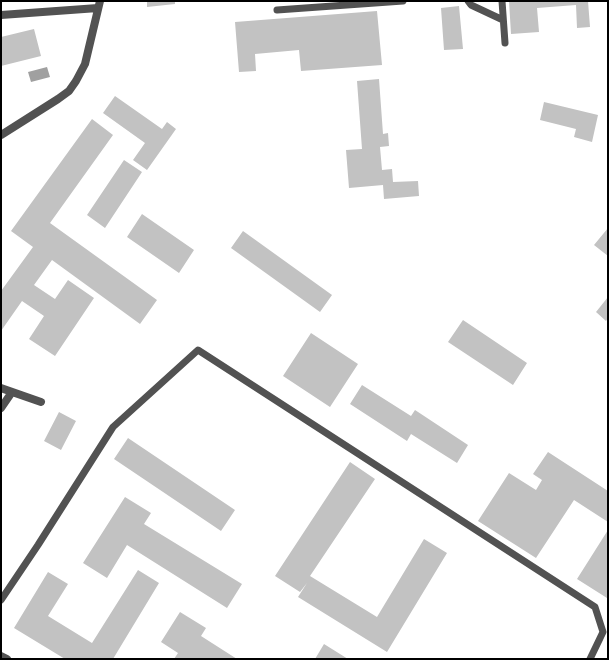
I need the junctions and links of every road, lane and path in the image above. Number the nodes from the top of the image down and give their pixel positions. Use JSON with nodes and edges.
{"nodes":[{"id":1,"x":286,"y":1,"type":"edge"},
{"id":2,"x":403,"y":1,"type":"edge"},
{"id":3,"x":468,"y":1,"type":"edge"},
{"id":4,"x":502,"y":1,"type":"edge"},
{"id":5,"x":99,"y":4,"type":"edge"},
{"id":6,"x":325,"y":4,"type":"edge"},
{"id":7,"x":1,"y":15,"type":"edge"},
{"id":8,"x":503,"y":20,"type":"junction"},
{"id":9,"x":505,"y":43,"type":"dead end"},
{"id":10,"x":1,"y":135,"type":"edge"},
{"id":11,"x":1,"y":388,"type":"edge"},
{"id":12,"x":12,"y":392,"type":"junction"},
{"id":13,"x":41,"y":402,"type":"dead end"},
{"id":14,"x":1,"y":408,"type":"edge"},
{"id":15,"x":1,"y":600,"type":"edge"},
{"id":16,"x":1,"y":656,"type":"edge"},
{"id":17,"x":6,"y":659,"type":"edge"},
{"id":18,"x":590,"y":659,"type":"edge"}],
"edges":[{"from":1,"to":6,"type":"lane"},
{"from":2,"to":6,"type":"lane"},
{"from":3,"to":8,"type":"lane"},
{"from":4,"to":8,"type":"lane"},
{"from":5,"to":7,"type":"street"},
{"from":5,"to":10,"type":"street"},
{"from":8,"to":9,"type":"lane"},
{"from":11,"to":12,"type":"street"},
{"from":12,"to":13,"type":"street"},
{"from":12,"to":14,"type":"street"},
{"from":15,"to":18,"type":"lane"},
{"from":16,"to":17,"type":"street"}]}
